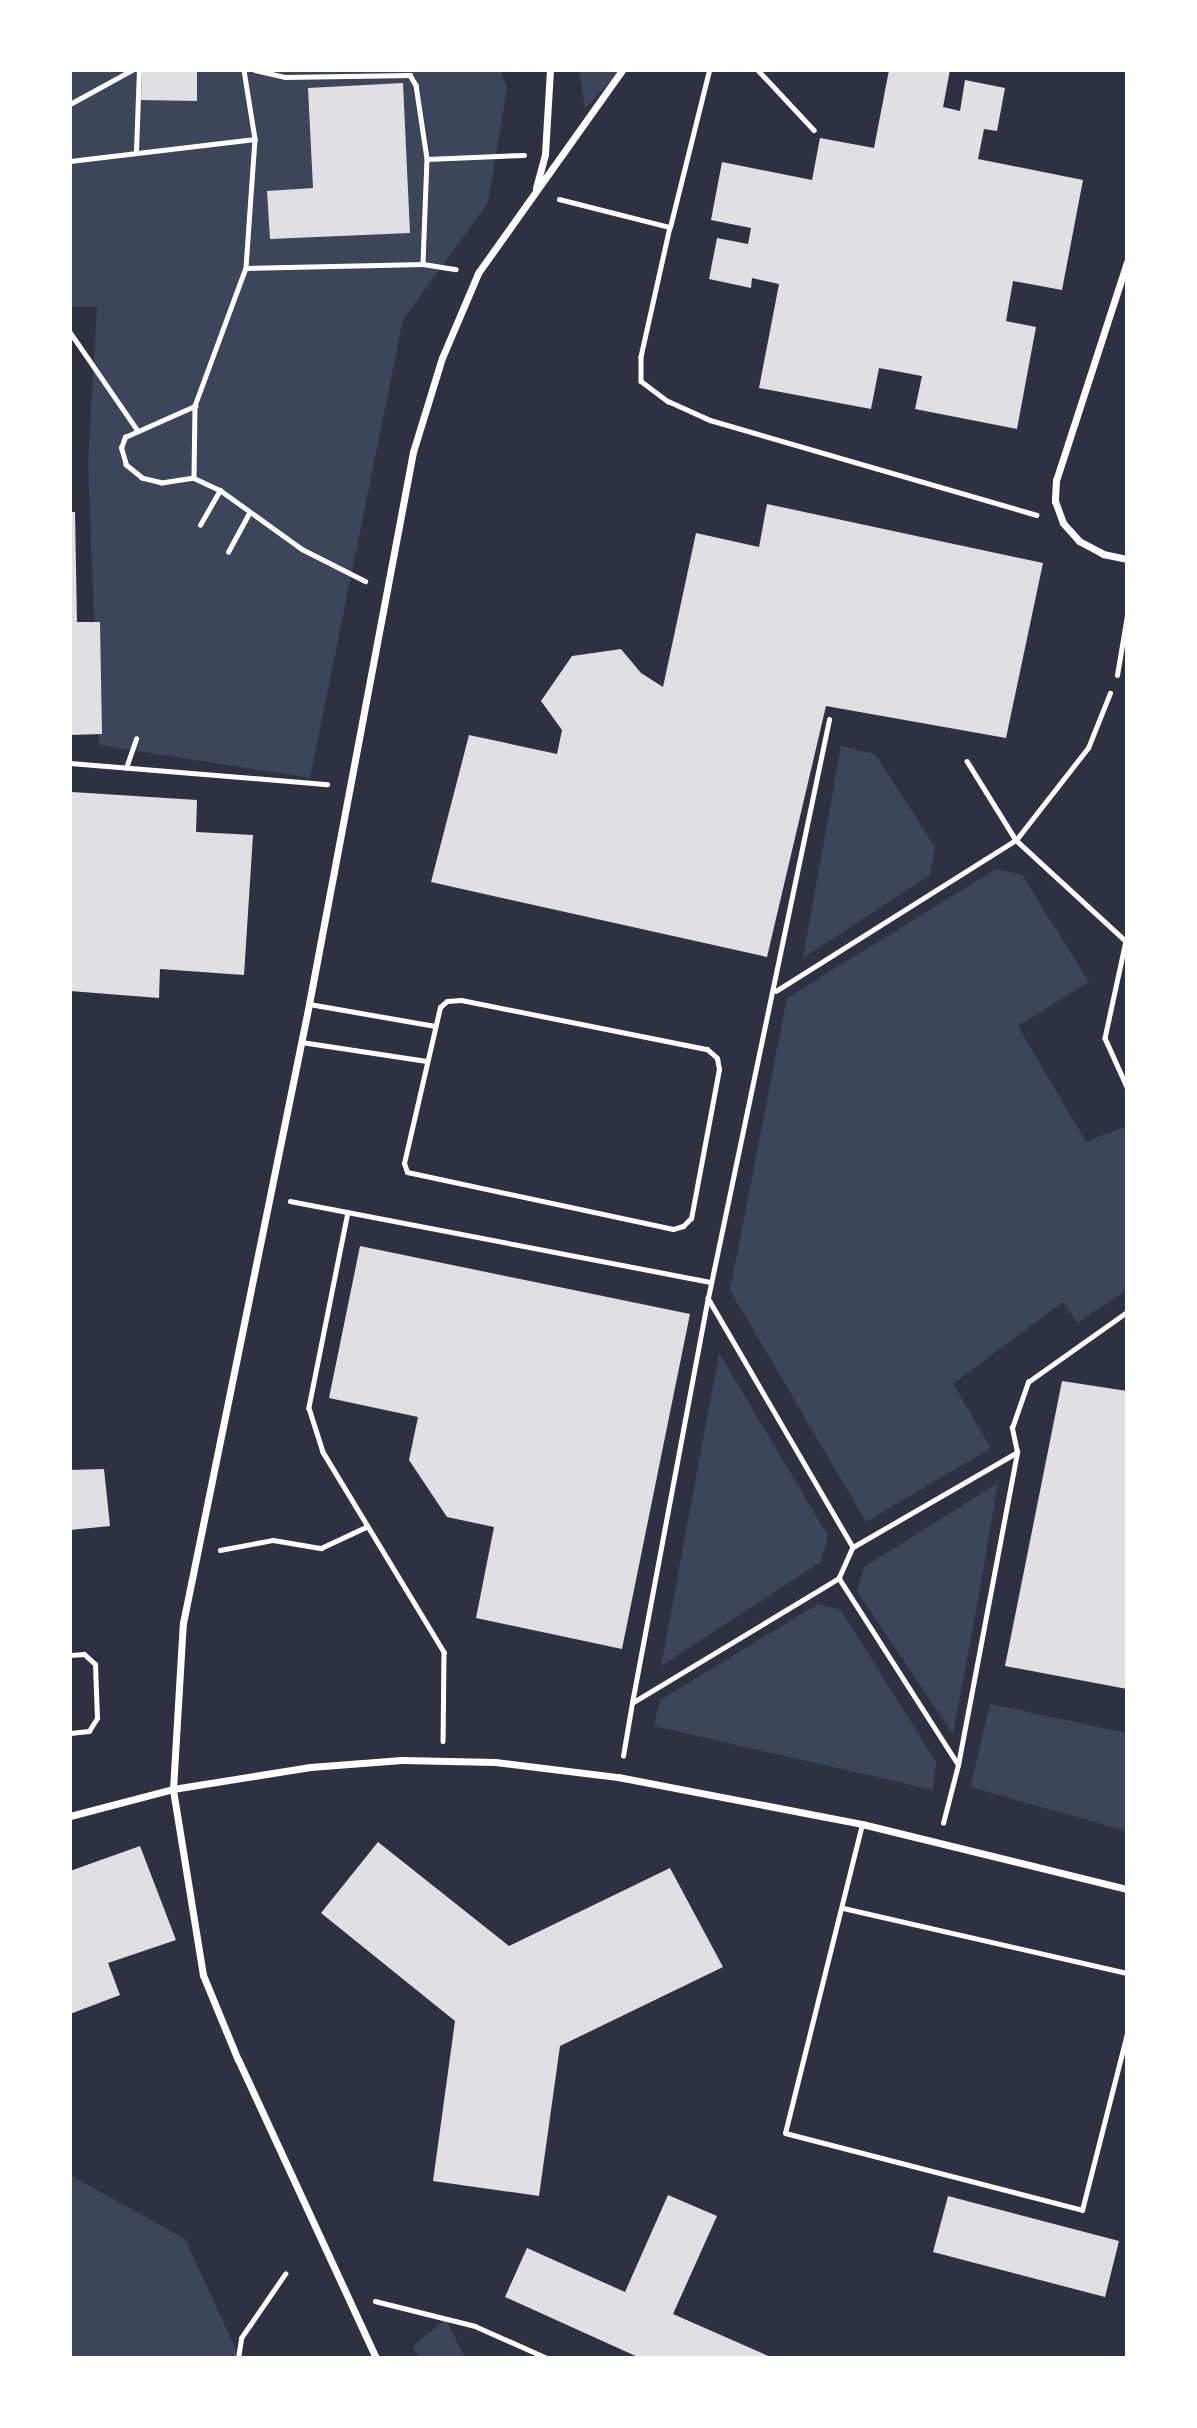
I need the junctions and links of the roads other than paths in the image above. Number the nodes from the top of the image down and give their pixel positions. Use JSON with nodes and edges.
{"nodes":[{"id":1,"x":550,"y":70,"type":"edge"},
{"id":2,"x":622,"y":70,"type":"edge"},
{"id":3,"x":535,"y":192,"type":"junction"},
{"id":4,"x":1127,"y":262,"type":"edge"},
{"id":5,"x":1127,"y":559,"type":"edge"},
{"id":6,"x":1127,"y":615,"type":"edge"},
{"id":7,"x":1117,"y":675,"type":"road end"},
{"id":8,"x":309,"y":1004,"type":"junction"},
{"id":9,"x":435,"y":1026,"type":"junction"},
{"id":10,"x":301,"y":1042,"type":"junction"},
{"id":11,"x":427,"y":1061,"type":"junction"},
{"id":12,"x":70,"y":1655,"type":"edge"},
{"id":13,"x":70,"y":1733,"type":"edge"},
{"id":14,"x":173,"y":1789,"type":"junction"},
{"id":15,"x":70,"y":1816,"type":"edge"},
{"id":16,"x":862,"y":1824,"type":"junction"},
{"id":17,"x":1127,"y":1889,"type":"edge"},
{"id":18,"x":843,"y":1908,"type":"junction"},
{"id":19,"x":1127,"y":1973,"type":"edge"},
{"id":20,"x":1127,"y":2034,"type":"edge"},
{"id":21,"x":376,"y":2358,"type":"edge"}],
"edges":[{"from":1,"to":3,"type":"street"},
{"from":2,"to":3,"type":"street"},
{"from":3,"to":8,"type":"street"},
{"from":4,"to":5,"type":"street"},
{"from":6,"to":7,"type":"lane"},
{"from":8,"to":9,"type":"lane"},
{"from":8,"to":10,"type":"street"},
{"from":9,"to":11,"type":"lane"},
{"from":9,"to":11,"type":"lane"},
{"from":10,"to":11,"type":"lane"},
{"from":10,"to":14,"type":"street"},
{"from":12,"to":13,"type":"lane"},
{"from":14,"to":15,"type":"street"},
{"from":14,"to":16,"type":"street"},
{"from":14,"to":21,"type":"street"},
{"from":16,"to":17,"type":"street"},
{"from":16,"to":18,"type":"lane"},
{"from":18,"to":19,"type":"lane"},
{"from":18,"to":20,"type":"lane"}]}
